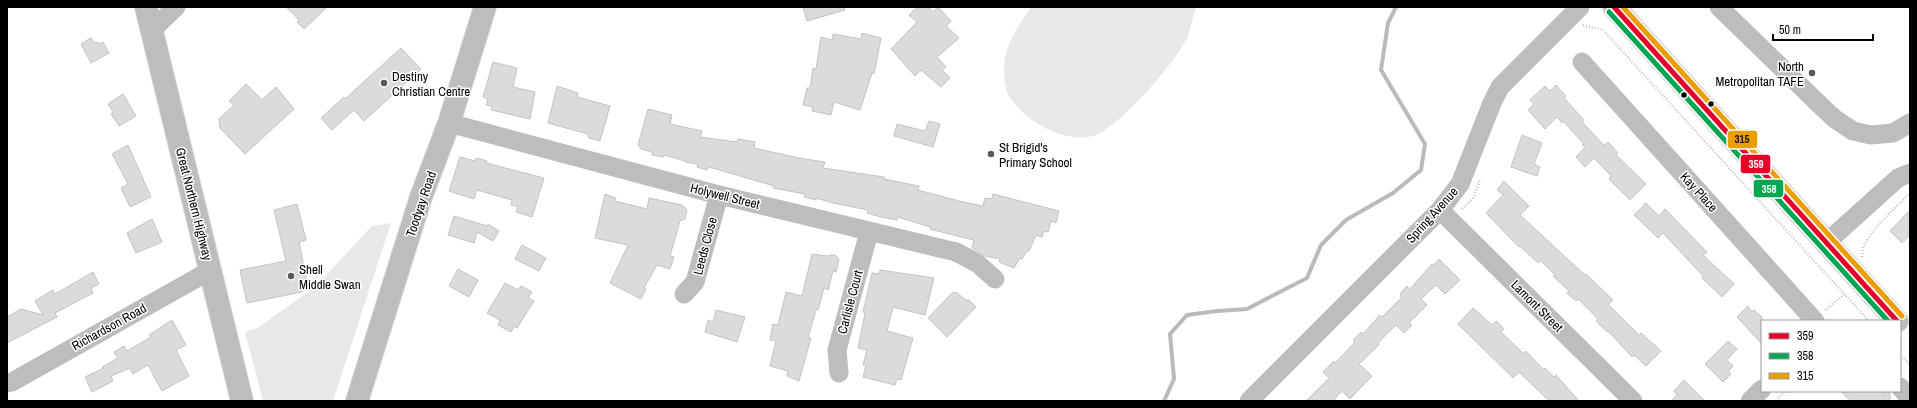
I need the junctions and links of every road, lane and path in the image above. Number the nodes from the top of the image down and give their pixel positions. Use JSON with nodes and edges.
{"nodes":[{"id":1,"x":146,"y":7,"type":"edge"},
{"id":2,"x":176,"y":7,"type":"edge"},
{"id":3,"x":485,"y":7,"type":"edge"},
{"id":4,"x":1614,"y":7,"type":"edge"},
{"id":5,"x":1719,"y":7,"type":"edge"},
{"id":6,"x":1576,"y":11,"type":"edge"},
{"id":7,"x":151,"y":31,"type":"junction"},
{"id":8,"x":1582,"y":62,"type":"dead end"},
{"id":9,"x":450,"y":123,"type":"junction"},
{"id":10,"x":1910,"y":124,"type":"edge"},
{"id":11,"x":1910,"y":173,"type":"edge"},
{"id":12,"x":1482,"y":175,"type":"dead end"},
{"id":13,"x":1910,"y":176,"type":"edge"},
{"id":14,"x":1910,"y":194,"type":"edge"},
{"id":15,"x":719,"y":195,"type":"junction"},
{"id":16,"x":1440,"y":210,"type":"junction"},
{"id":17,"x":1461,"y":211,"type":"dead end"},
{"id":18,"x":869,"y":232,"type":"junction"},
{"id":19,"x":1830,"y":246,"type":"junction"},
{"id":20,"x":1865,"y":263,"type":"dead end"},
{"id":21,"x":211,"y":270,"type":"junction"},
{"id":22,"x":995,"y":280,"type":"dead end"},
{"id":23,"x":1847,"y":292,"type":"dead end"},
{"id":24,"x":684,"y":294,"type":"dead end"},
{"id":25,"x":1844,"y":294,"type":"junction"},
{"id":26,"x":1819,"y":316,"type":"edge"},
{"id":27,"x":1868,"y":320,"type":"edge"},
{"id":28,"x":1896,"y":320,"type":"edge"},
{"id":29,"x":1901,"y":325,"type":"edge"},
{"id":30,"x":1910,"y":335,"type":"edge"},
{"id":31,"x":1901,"y":355,"type":"edge"},
{"id":32,"x":1910,"y":365,"type":"edge"},
{"id":33,"x":839,"y":373,"type":"dead end"},
{"id":34,"x":7,"y":383,"type":"edge"},
{"id":35,"x":1901,"y":388,"type":"edge"},
{"id":36,"x":1761,"y":390,"type":"edge"},
{"id":37,"x":1785,"y":392,"type":"edge"},
{"id":38,"x":1882,"y":392,"type":"edge"},
{"id":39,"x":1910,"y":399,"type":"edge"},
{"id":40,"x":242,"y":401,"type":"edge"},
{"id":41,"x":357,"y":401,"type":"edge"},
{"id":42,"x":1249,"y":401,"type":"edge"},
{"id":43,"x":1633,"y":401,"type":"edge"},
{"id":44,"x":1750,"y":401,"type":"edge"},
{"id":45,"x":1776,"y":401,"type":"edge"},
{"id":46,"x":1890,"y":401,"type":"edge"}],
"edges":[{"from":1,"to":7,"type":"main road","name":"Great Northern Highway"},
{"from":2,"to":7,"type":"street"},
{"from":3,"to":9,"type":"main road","name":"Toodyay Road"},
{"from":4,"to":19,"type":"main road"},
{"from":5,"to":10,"type":"street"},
{"from":6,"to":16,"type":"street","name":"Spring Avenue"},
{"from":6,"to":25,"type":"path"},
{"from":7,"to":21,"type":"main road","name":"Great Northern Highway"},
{"from":8,"to":26,"type":"street","name":"Kay Place"},
{"from":9,"to":15,"type":"street","name":"Holywell Street"},
{"from":9,"to":41,"type":"main road","name":"Toodyay Road"},
{"from":11,"to":19,"type":"street"},
{"from":12,"to":17,"type":"path"},
{"from":13,"to":19,"type":"street"},
{"from":14,"to":20,"type":"path"},
{"from":15,"to":18,"type":"street","name":"Holywell Street"},
{"from":15,"to":24,"type":"street","name":"Leeds Close"},
{"from":16,"to":42,"type":"street","name":"Spring Avenue"},
{"from":16,"to":43,"type":"street","name":"Lamont Street"},
{"from":18,"to":22,"type":"street","name":"Holywell Street"},
{"from":18,"to":33,"type":"street","name":"Carlisle Court"},
{"from":19,"to":28,"type":"main road"},
{"from":21,"to":34,"type":"street","name":"Richardson Road"},
{"from":21,"to":40,"type":"main road","name":"Great Northern Highway"},
{"from":23,"to":25,"type":"path"},
{"from":25,"to":26,"type":"path"},
{"from":25,"to":27,"type":"path"},
{"from":29,"to":30,"type":"main road"},
{"from":31,"to":32,"type":"path"},
{"from":35,"to":39,"type":"street"},
{"from":36,"to":44,"type":"street"},
{"from":37,"to":45,"type":"path"},
{"from":38,"to":46,"type":"path"}]}
